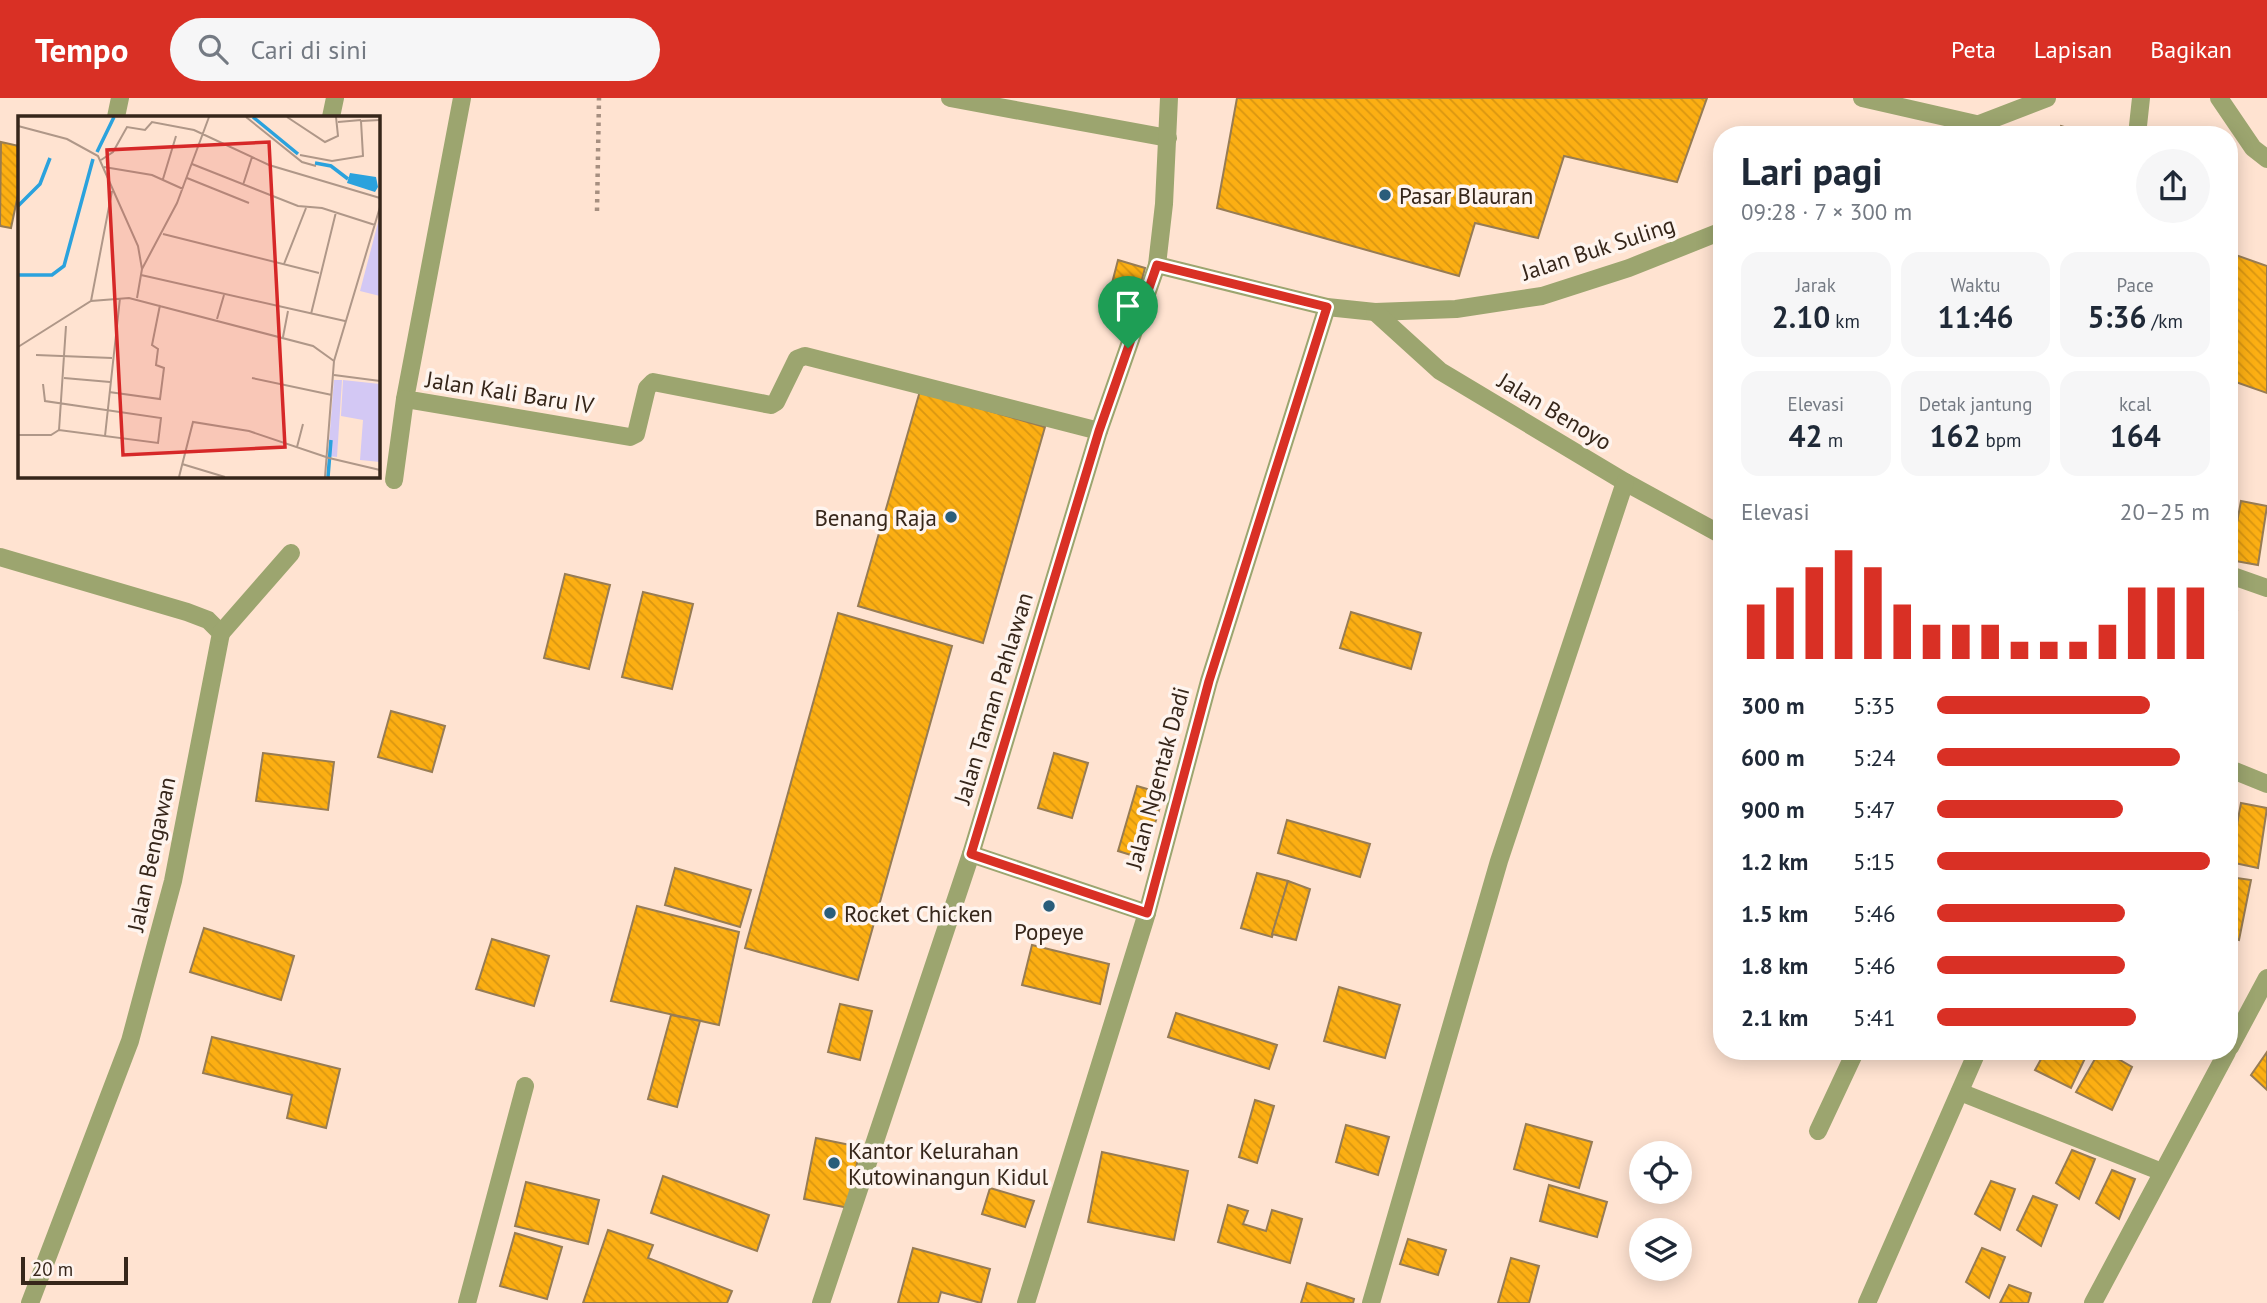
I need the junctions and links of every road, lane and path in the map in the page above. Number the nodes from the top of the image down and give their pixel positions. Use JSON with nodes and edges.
{"nodes":[{"id":1,"x":120,"y":98,"type":"edge"},
{"id":2,"x":335,"y":98,"type":"edge"},
{"id":3,"x":462,"y":98,"type":"edge"},
{"id":4,"x":599,"y":98,"type":"edge"},
{"id":5,"x":950,"y":98,"type":"edge"},
{"id":6,"x":1169,"y":98,"type":"edge"},
{"id":7,"x":1862,"y":98,"type":"edge"},
{"id":8,"x":2047,"y":98,"type":"edge"},
{"id":9,"x":2141,"y":98,"type":"edge"},
{"id":10,"x":2220,"y":98,"type":"edge"},
{"id":11,"x":116,"y":116,"type":"edge"},
{"id":12,"x":331,"y":116,"type":"edge"},
{"id":13,"x":1976,"y":124,"type":"junction"},
{"id":14,"x":1971,"y":126,"type":"edge"},
{"id":15,"x":2138,"y":126,"type":"edge"},
{"id":16,"x":1167,"y":138,"type":"junction"},
{"id":17,"x":2267,"y":159,"type":"edge"},
{"id":18,"x":597,"y":211,"type":"dead end"},
{"id":19,"x":1713,"y":235,"type":"edge"},
{"id":20,"x":1157,"y":265,"type":"junction"},
{"id":21,"x":1327,"y":307,"type":"junction"},
{"id":22,"x":1375,"y":312,"type":"junction"},
{"id":23,"x":405,"y":399,"type":"junction"},
{"id":24,"x":1099,"y":431,"type":"junction"},
{"id":25,"x":394,"y":480,"type":"dead end"},
{"id":26,"x":1625,"y":482,"type":"junction"},
{"id":27,"x":1713,"y":530,"type":"edge"},
{"id":28,"x":290,"y":553,"type":"dead end"},
{"id":29,"x":0,"y":556,"type":"edge"},
{"id":30,"x":2238,"y":578,"type":"edge"},
{"id":31,"x":2267,"y":588,"type":"edge"},
{"id":32,"x":221,"y":633,"type":"junction"},
{"id":33,"x":2238,"y":772,"type":"edge"},
{"id":34,"x":2267,"y":784,"type":"edge"},
{"id":35,"x":971,"y":854,"type":"junction"},
{"id":36,"x":1147,"y":913,"type":"junction"},
{"id":37,"x":2267,"y":978,"type":"edge"},
{"id":38,"x":2238,"y":1032,"type":"edge"},
{"id":39,"x":1851,"y":1060,"type":"edge"},
{"id":40,"x":1974,"y":1060,"type":"edge"},
{"id":41,"x":2223,"y":1060,"type":"edge"},
{"id":42,"x":525,"y":1086,"type":"dead end"},
{"id":43,"x":1960,"y":1092,"type":"junction"},
{"id":44,"x":1818,"y":1131,"type":"dead end"},
{"id":45,"x":2162,"y":1172,"type":"junction"},
{"id":46,"x":30,"y":1303,"type":"edge"},
{"id":47,"x":467,"y":1303,"type":"edge"},
{"id":48,"x":821,"y":1303,"type":"edge"},
{"id":49,"x":1026,"y":1303,"type":"edge"},
{"id":50,"x":1371,"y":1303,"type":"edge"},
{"id":51,"x":1867,"y":1303,"type":"edge"},
{"id":52,"x":2093,"y":1303,"type":"edge"}],
"edges":[{"from":1,"to":11,"type":"street"},
{"from":2,"to":12,"type":"street"},
{"from":3,"to":23,"type":"street","name":"Jalan Kali Baru IV"},
{"from":4,"to":18,"type":"path"},
{"from":5,"to":16,"type":"street"},
{"from":6,"to":16,"type":"street","name":"Jalan Taman Pahlawan"},
{"from":7,"to":13,"type":"street"},
{"from":8,"to":13,"type":"street"},
{"from":9,"to":15,"type":"street"},
{"from":10,"to":17,"type":"street"},
{"from":13,"to":14,"type":"street"},
{"from":16,"to":20,"type":"street","name":"Jalan Taman Pahlawan"},
{"from":19,"to":22,"type":"street","name":"Jalan Buk Suling"},
{"from":20,"to":21,"type":"street","name":"Jalan Buk Suling"},
{"from":20,"to":24,"type":"street","name":"Jalan Taman Pahlawan"},
{"from":21,"to":22,"type":"street","name":"Jalan Buk Suling"},
{"from":21,"to":36,"type":"street","name":"Jalan Ngentak Dadi"},
{"from":22,"to":26,"type":"street","name":"Jalan Benoyo"},
{"from":23,"to":24,"type":"street","name":"Jalan Kali Baru IV"},
{"from":23,"to":25,"type":"street"},
{"from":24,"to":35,"type":"street","name":"Jalan Taman Pahlawan"},
{"from":26,"to":27,"type":"street","name":"Jalan Benoyo"},
{"from":26,"to":50,"type":"street"},
{"from":28,"to":32,"type":"street"},
{"from":29,"to":32,"type":"street"},
{"from":30,"to":31,"type":"street"},
{"from":32,"to":46,"type":"street","name":"Jalan Bengawan"},
{"from":33,"to":34,"type":"street"},
{"from":35,"to":36,"type":"street"},
{"from":35,"to":48,"type":"street","name":"Jalan Taman Pahlawan"},
{"from":36,"to":49,"type":"street","name":"Jalan Ngentak Dadi"},
{"from":37,"to":38,"type":"street"},
{"from":39,"to":44,"type":"street"},
{"from":40,"to":43,"type":"street"},
{"from":41,"to":45,"type":"street"},
{"from":42,"to":47,"type":"street"},
{"from":43,"to":45,"type":"street"},
{"from":43,"to":51,"type":"street"},
{"from":45,"to":52,"type":"street"}]}
